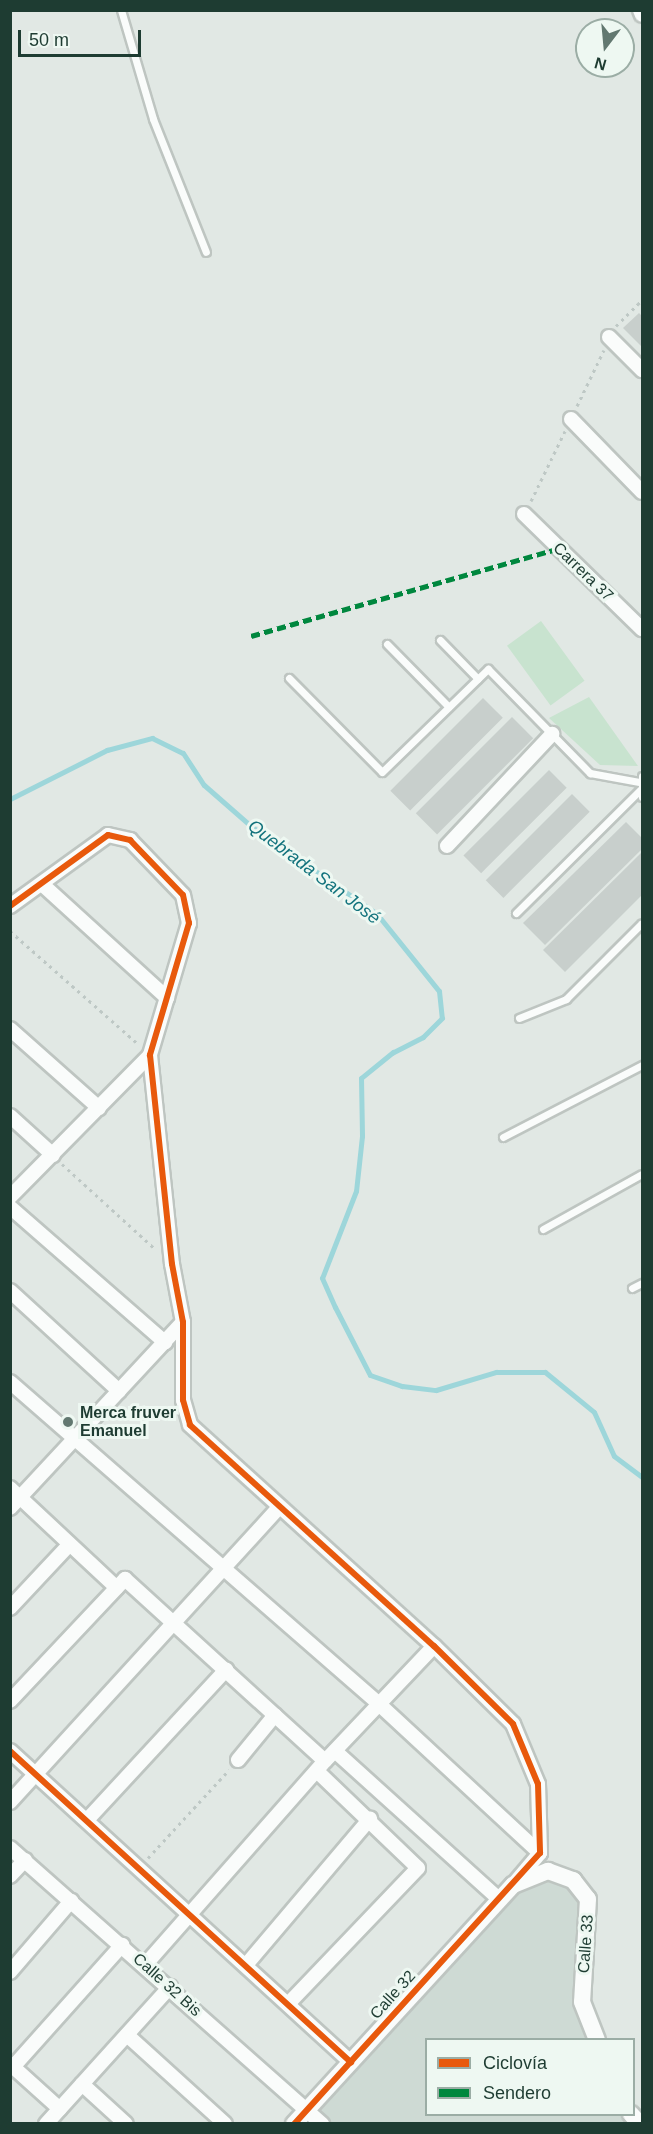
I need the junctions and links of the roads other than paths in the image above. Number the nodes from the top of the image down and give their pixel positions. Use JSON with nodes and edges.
{"nodes":[{"id":1,"x":121,"y":10,"type":"edge"},
{"id":2,"x":640,"y":10,"type":"edge"},
{"id":3,"x":642,"y":15,"type":"edge"},
{"id":4,"x":206,"y":252,"type":"dead end"},
{"id":5,"x":609,"y":337,"type":"road end"},
{"id":6,"x":642,"y":370,"type":"edge"},
{"id":7,"x":571,"y":419,"type":"road end"},
{"id":8,"x":642,"y":492,"type":"edge"},
{"id":9,"x":524,"y":514,"type":"road end"},
{"id":10,"x":642,"y":629,"type":"edge"},
{"id":11,"x":440,"y":640,"type":"dead end"},
{"id":12,"x":387,"y":644,"type":"dead end"},
{"id":13,"x":289,"y":678,"type":"dead end"},
{"id":14,"x":478,"y":679,"type":"junction"},
{"id":15,"x":449,"y":706,"type":"junction"},
{"id":16,"x":552,"y":734,"type":"junction"},
{"id":17,"x":641,"y":787,"type":"edge"},
{"id":18,"x":447,"y":846,"type":"dead end"},
{"id":19,"x":43,"y":885,"type":"junction"},
{"id":20,"x":10,"y":906,"type":"edge"},
{"id":21,"x":516,"y":913,"type":"dead end"},
{"id":22,"x":642,"y":923,"type":"edge"},
{"id":23,"x":167,"y":998,"type":"junction"},
{"id":24,"x":519,"y":1018,"type":"dead end"},
{"id":25,"x":10,"y":1029,"type":"edge"},
{"id":26,"x":150,"y":1055,"type":"junction"},
{"id":27,"x":642,"y":1065,"type":"edge"},
{"id":28,"x":99,"y":1107,"type":"junction"},
{"id":29,"x":10,"y":1116,"type":"edge"},
{"id":30,"x":502,"y":1137,"type":"dead end"},
{"id":31,"x":52,"y":1155,"type":"junction"},
{"id":32,"x":642,"y":1174,"type":"edge"},
{"id":33,"x":10,"y":1197,"type":"edge"},
{"id":34,"x":10,"y":1207,"type":"edge"},
{"id":35,"x":543,"y":1229,"type":"dead end"},
{"id":36,"x":642,"y":1283,"type":"edge"},
{"id":37,"x":632,"y":1288,"type":"dead end"},
{"id":38,"x":10,"y":1291,"type":"edge"},
{"id":39,"x":183,"y":1322,"type":"junction"},
{"id":40,"x":165,"y":1342,"type":"junction"},
{"id":41,"x":10,"y":1382,"type":"edge"},
{"id":42,"x":118,"y":1391,"type":"junction"},
{"id":43,"x":72,"y":1440,"type":"junction"},
{"id":44,"x":16,"y":1492,"type":"edge"},
{"id":45,"x":10,"y":1508,"type":"edge"},
{"id":46,"x":278,"y":1509,"type":"junction"},
{"id":47,"x":69,"y":1545,"type":"junction"},
{"id":48,"x":223,"y":1570,"type":"junction"},
{"id":49,"x":117,"y":1588,"type":"junction"},
{"id":50,"x":10,"y":1608,"type":"edge"},
{"id":51,"x":174,"y":1623,"type":"junction"},
{"id":52,"x":434,"y":1646,"type":"junction"},
{"id":53,"x":226,"y":1670,"type":"junction"},
{"id":54,"x":10,"y":1701,"type":"edge"},
{"id":55,"x":380,"y":1705,"type":"junction"},
{"id":56,"x":275,"y":1715,"type":"junction"},
{"id":57,"x":10,"y":1750,"type":"edge"},
{"id":58,"x":238,"y":1760,"type":"road end"},
{"id":59,"x":326,"y":1761,"type":"junction"},
{"id":60,"x":36,"y":1774,"type":"junction"},
{"id":61,"x":10,"y":1802,"type":"edge"},
{"id":62,"x":87,"y":1820,"type":"junction"},
{"id":63,"x":370,"y":1820,"type":"junction"},
{"id":64,"x":10,"y":1848,"type":"edge"},
{"id":65,"x":540,"y":1853,"type":"junction"},
{"id":66,"x":25,"y":1860,"type":"junction"},
{"id":67,"x":10,"y":1876,"type":"edge"},
{"id":68,"x":513,"y":1885,"type":"junction"},
{"id":69,"x":500,"y":1899,"type":"junction"},
{"id":70,"x":72,"y":1901,"type":"junction"},
{"id":71,"x":190,"y":1914,"type":"junction"},
{"id":72,"x":122,"y":1945,"type":"junction"},
{"id":73,"x":145,"y":1965,"type":"junction"},
{"id":74,"x":246,"y":1965,"type":"junction"},
{"id":75,"x":10,"y":1972,"type":"edge"},
{"id":76,"x":170,"y":1987,"type":"junction"},
{"id":77,"x":288,"y":2004,"type":"junction"},
{"id":78,"x":127,"y":2035,"type":"junction"},
{"id":79,"x":596,"y":2038,"type":"edge"},
{"id":80,"x":351,"y":2061,"type":"junction"},
{"id":81,"x":12,"y":2065,"type":"edge"},
{"id":82,"x":82,"y":2084,"type":"junction"},
{"id":83,"x":60,"y":2109,"type":"junction"},
{"id":84,"x":306,"y":2110,"type":"junction"},
{"id":85,"x":46,"y":2124,"type":"edge"},
{"id":86,"x":126,"y":2124,"type":"edge"},
{"id":87,"x":225,"y":2124,"type":"edge"},
{"id":88,"x":294,"y":2124,"type":"edge"},
{"id":89,"x":322,"y":2124,"type":"edge"}],
"edges":[{"from":1,"to":4,"type":"lane"},
{"from":2,"to":3,"type":"street"},
{"from":5,"to":6,"type":"street"},
{"from":7,"to":8,"type":"street"},
{"from":9,"to":10,"type":"street","name":"Carrera 37"},
{"from":11,"to":14,"type":"lane"},
{"from":12,"to":15,"type":"lane"},
{"from":13,"to":15,"type":"lane"},
{"from":14,"to":15,"type":"lane"},
{"from":14,"to":16,"type":"lane"},
{"from":16,"to":17,"type":"lane"},
{"from":16,"to":18,"type":"street"},
{"from":17,"to":21,"type":"lane"},
{"from":19,"to":20,"type":"street"},
{"from":19,"to":23,"type":"street"},
{"from":19,"to":23,"type":"street"},
{"from":22,"to":24,"type":"lane"},
{"from":23,"to":26,"type":"street"},
{"from":25,"to":28,"type":"street"},
{"from":26,"to":28,"type":"street"},
{"from":26,"to":39,"type":"street"},
{"from":27,"to":30,"type":"lane"},
{"from":28,"to":31,"type":"street"},
{"from":29,"to":31,"type":"street"},
{"from":31,"to":33,"type":"street"},
{"from":32,"to":35,"type":"lane"},
{"from":34,"to":40,"type":"street"},
{"from":36,"to":37,"type":"lane"},
{"from":38,"to":42,"type":"street"},
{"from":39,"to":40,"type":"street"},
{"from":39,"to":46,"type":"street"},
{"from":40,"to":42,"type":"street"},
{"from":41,"to":43,"type":"street"},
{"from":42,"to":43,"type":"street"},
{"from":43,"to":44,"type":"street"},
{"from":43,"to":48,"type":"street"},
{"from":44,"to":45,"type":"street"},
{"from":44,"to":47,"type":"street"},
{"from":46,"to":48,"type":"street"},
{"from":46,"to":52,"type":"street"},
{"from":47,"to":49,"type":"street"},
{"from":47,"to":50,"type":"street"},
{"from":48,"to":51,"type":"street"},
{"from":48,"to":55,"type":"street"},
{"from":49,"to":51,"type":"street"},
{"from":49,"to":54,"type":"street"},
{"from":51,"to":53,"type":"street"},
{"from":51,"to":60,"type":"street"},
{"from":52,"to":55,"type":"street"},
{"from":52,"to":65,"type":"street"},
{"from":53,"to":56,"type":"street"},
{"from":53,"to":62,"type":"street"},
{"from":55,"to":59,"type":"street"},
{"from":55,"to":65,"type":"street"},
{"from":56,"to":58,"type":"street"},
{"from":56,"to":59,"type":"street"},
{"from":57,"to":60,"type":"street"},
{"from":59,"to":63,"type":"street"},
{"from":59,"to":69,"type":"street"},
{"from":59,"to":71,"type":"street"},
{"from":60,"to":61,"type":"street"},
{"from":60,"to":62,"type":"street"},
{"from":62,"to":71,"type":"street"},
{"from":63,"to":74,"type":"street"},
{"from":63,"to":77,"type":"street"},
{"from":64,"to":66,"type":"street","name":"Calle 32 Bis"},
{"from":65,"to":68,"type":"street"},
{"from":66,"to":67,"type":"street"},
{"from":66,"to":70,"type":"street","name":"Calle 32 Bis"},
{"from":68,"to":69,"type":"street","name":"Calle 32"},
{"from":68,"to":79,"type":"street","name":"Calle 33"},
{"from":69,"to":80,"type":"street","name":"Calle 32"},
{"from":70,"to":72,"type":"street","name":"Calle 32 Bis"},
{"from":70,"to":75,"type":"street"},
{"from":71,"to":73,"type":"street"},
{"from":71,"to":74,"type":"street"},
{"from":72,"to":73,"type":"street","name":"Calle 32 Bis"},
{"from":72,"to":81,"type":"street"},
{"from":73,"to":76,"type":"street","name":"Calle 32 Bis"},
{"from":74,"to":77,"type":"street"},
{"from":76,"to":78,"type":"street"},
{"from":76,"to":84,"type":"street","name":"Calle 32 Bis"},
{"from":77,"to":80,"type":"street"},
{"from":78,"to":82,"type":"street"},
{"from":78,"to":87,"type":"street"},
{"from":80,"to":84,"type":"street","name":"Calle 32"},
{"from":81,"to":83,"type":"street"},
{"from":82,"to":83,"type":"street"},
{"from":82,"to":86,"type":"street"},
{"from":83,"to":85,"type":"street"},
{"from":84,"to":88,"type":"street","name":"Calle 32"},
{"from":84,"to":89,"type":"street","name":"Calle 32 Bis"}]}
